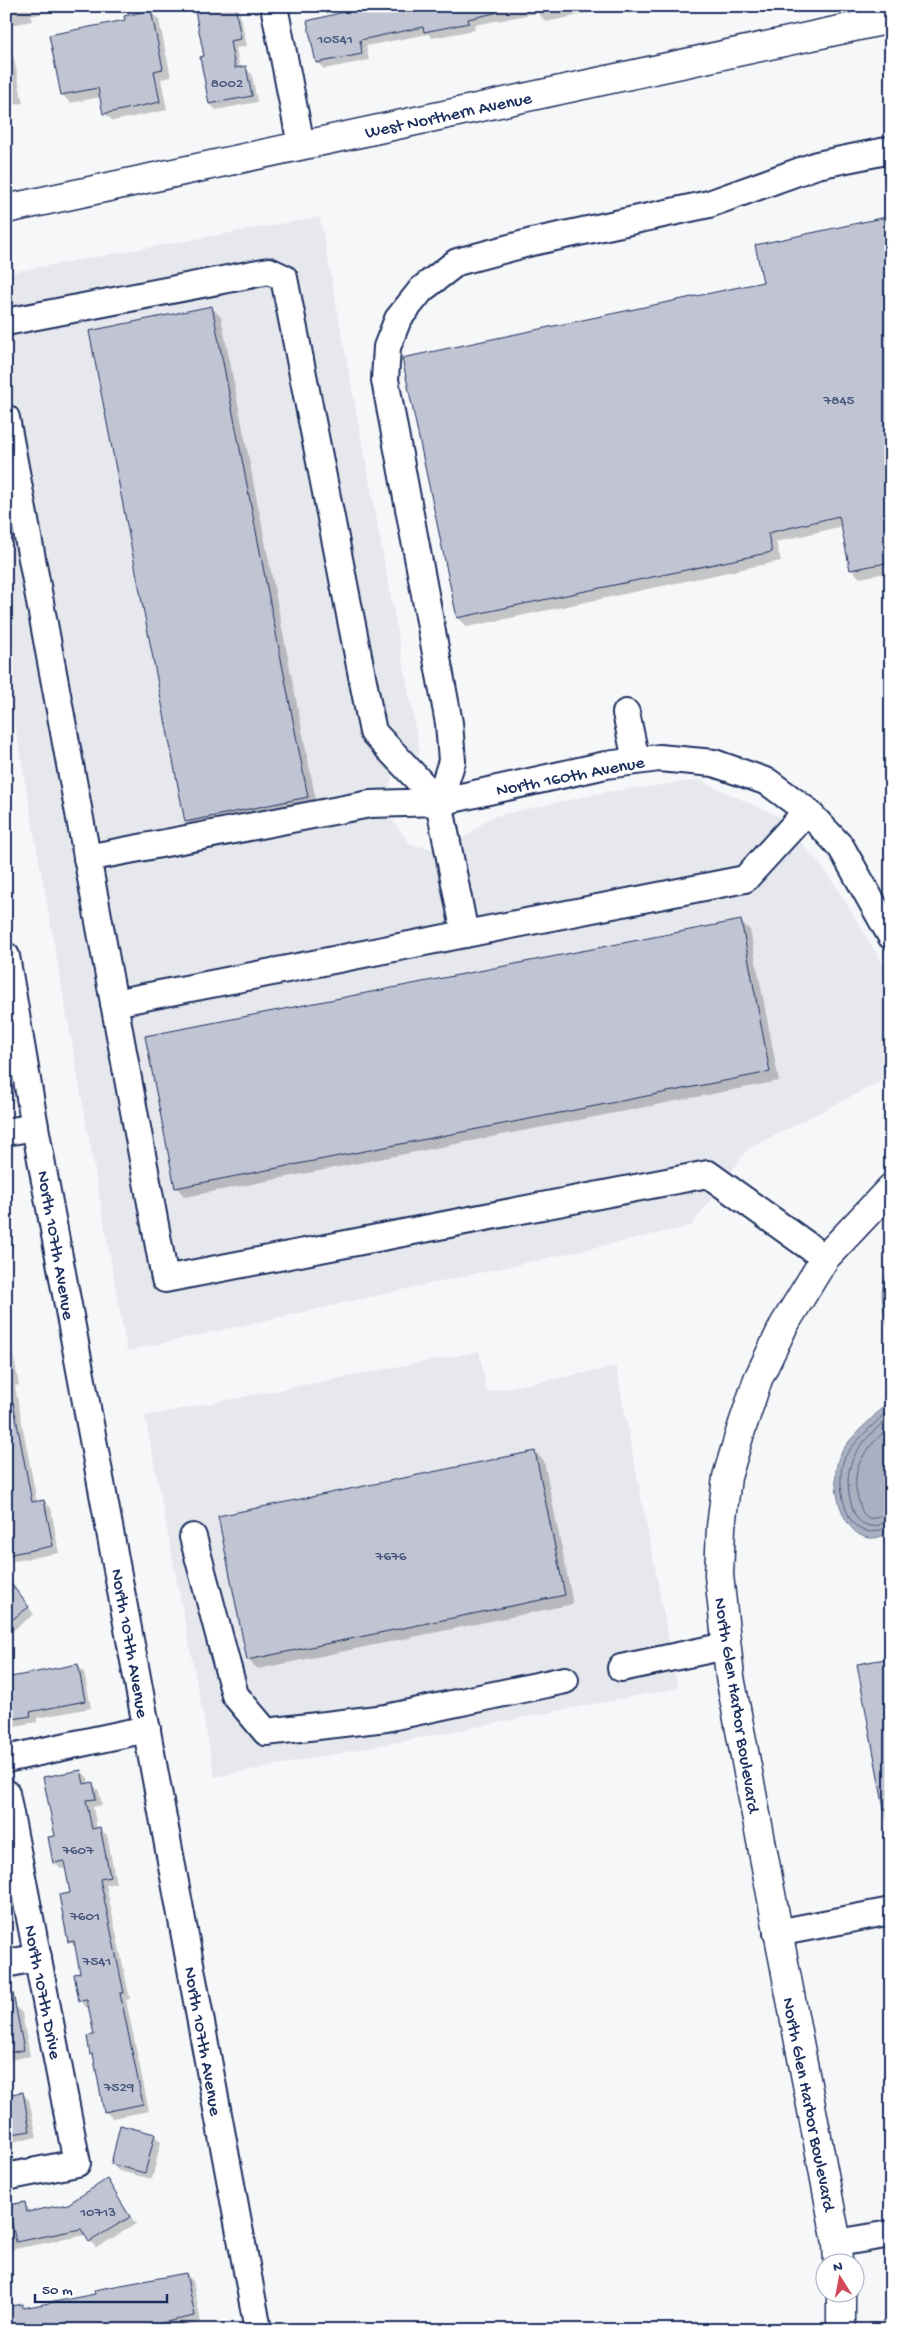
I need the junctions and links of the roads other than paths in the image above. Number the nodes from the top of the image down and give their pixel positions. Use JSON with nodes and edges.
{"nodes":[{"id":1,"x":274,"y":6,"type":"edge"},
{"id":2,"x":891,"y":19,"type":"edge"},
{"id":3,"x":301,"y":145,"type":"junction"},
{"id":4,"x":891,"y":150,"type":"edge"},
{"id":5,"x":6,"y":209,"type":"edge"},
{"id":6,"x":6,"y":322,"type":"edge"},
{"id":7,"x":6,"y":418,"type":"edge"},
{"id":8,"x":626,"y":713,"type":"dead end"},
{"id":9,"x":636,"y":760,"type":"junction"},
{"id":10,"x":439,"y":802,"type":"junction"},
{"id":11,"x":807,"y":811,"type":"junction"},
{"id":12,"x":87,"y":858,"type":"junction"},
{"id":13,"x":464,"y":934,"type":"junction"},
{"id":14,"x":891,"y":936,"type":"edge"},
{"id":15,"x":6,"y":956,"type":"edge"},
{"id":16,"x":114,"y":1003,"type":"junction"},
{"id":17,"x":35,"y":1127,"type":"junction"},
{"id":18,"x":6,"y":1132,"type":"edge"},
{"id":19,"x":891,"y":1188,"type":"edge"},
{"id":20,"x":825,"y":1258,"type":"junction"},
{"id":21,"x":193,"y":1537,"type":"dead end"},
{"id":22,"x":726,"y":1646,"type":"junction"},
{"id":23,"x":621,"y":1668,"type":"dead end"},
{"id":24,"x":566,"y":1680,"type":"dead end"},
{"id":25,"x":147,"y":1729,"type":"junction"},
{"id":26,"x":6,"y":1759,"type":"edge"},
{"id":27,"x":6,"y":1793,"type":"edge"},
{"id":28,"x":891,"y":1911,"type":"edge"},
{"id":29,"x":777,"y":1932,"type":"junction"},
{"id":30,"x":38,"y":1957,"type":"junction"},
{"id":31,"x":6,"y":1964,"type":"edge"},
{"id":32,"x":6,"y":2177,"type":"edge"},
{"id":33,"x":891,"y":2234,"type":"edge"},
{"id":34,"x":838,"y":2253,"type":"edge"},
{"id":35,"x":841,"y":2304,"type":"edge"},
{"id":36,"x":258,"y":2330,"type":"edge"},
{"id":37,"x":842,"y":2330,"type":"edge"}],
"edges":[{"from":1,"to":3,"type":"street"},
{"from":2,"to":3,"type":"main road","name":"West Northern Avenue"},
{"from":3,"to":5,"type":"main road","name":"West Northern Avenue"},
{"from":4,"to":10,"type":"street"},
{"from":6,"to":10,"type":"street"},
{"from":7,"to":12,"type":"street"},
{"from":8,"to":9,"type":"street"},
{"from":9,"to":10,"type":"street","name":"North 160th Avenue"},
{"from":9,"to":11,"type":"street","name":"North 160th Avenue"},
{"from":10,"to":12,"type":"street","name":"North 160th Avenue"},
{"from":10,"to":13,"type":"street"},
{"from":11,"to":13,"type":"street"},
{"from":11,"to":14,"type":"street","name":"North 160th Avenue"},
{"from":12,"to":16,"type":"street"},
{"from":13,"to":16,"type":"street"},
{"from":15,"to":17,"type":"street","name":"North 107th Avenue"},
{"from":16,"to":20,"type":"street"},
{"from":17,"to":18,"type":"street"},
{"from":17,"to":25,"type":"street","name":"North 107th Avenue"},
{"from":19,"to":20,"type":"main road","name":"North Glen Harbor Boulevard"},
{"from":20,"to":22,"type":"main road","name":"North Glen Harbor Boulevard"},
{"from":21,"to":24,"type":"street"},
{"from":22,"to":23,"type":"street"},
{"from":22,"to":29,"type":"main road","name":"North Glen Harbor Boulevard"},
{"from":25,"to":26,"type":"street"},
{"from":25,"to":36,"type":"street","name":"North 107th Avenue"},
{"from":27,"to":30,"type":"street","name":"North 107th Drive"},
{"from":28,"to":29,"type":"street"},
{"from":29,"to":34,"type":"main road","name":"North Glen Harbor Boulevard"},
{"from":30,"to":31,"type":"street"},
{"from":30,"to":32,"type":"street","name":"North 107th Drive"},
{"from":33,"to":34,"type":"street"},
{"from":35,"to":37,"type":"main road"}]}
